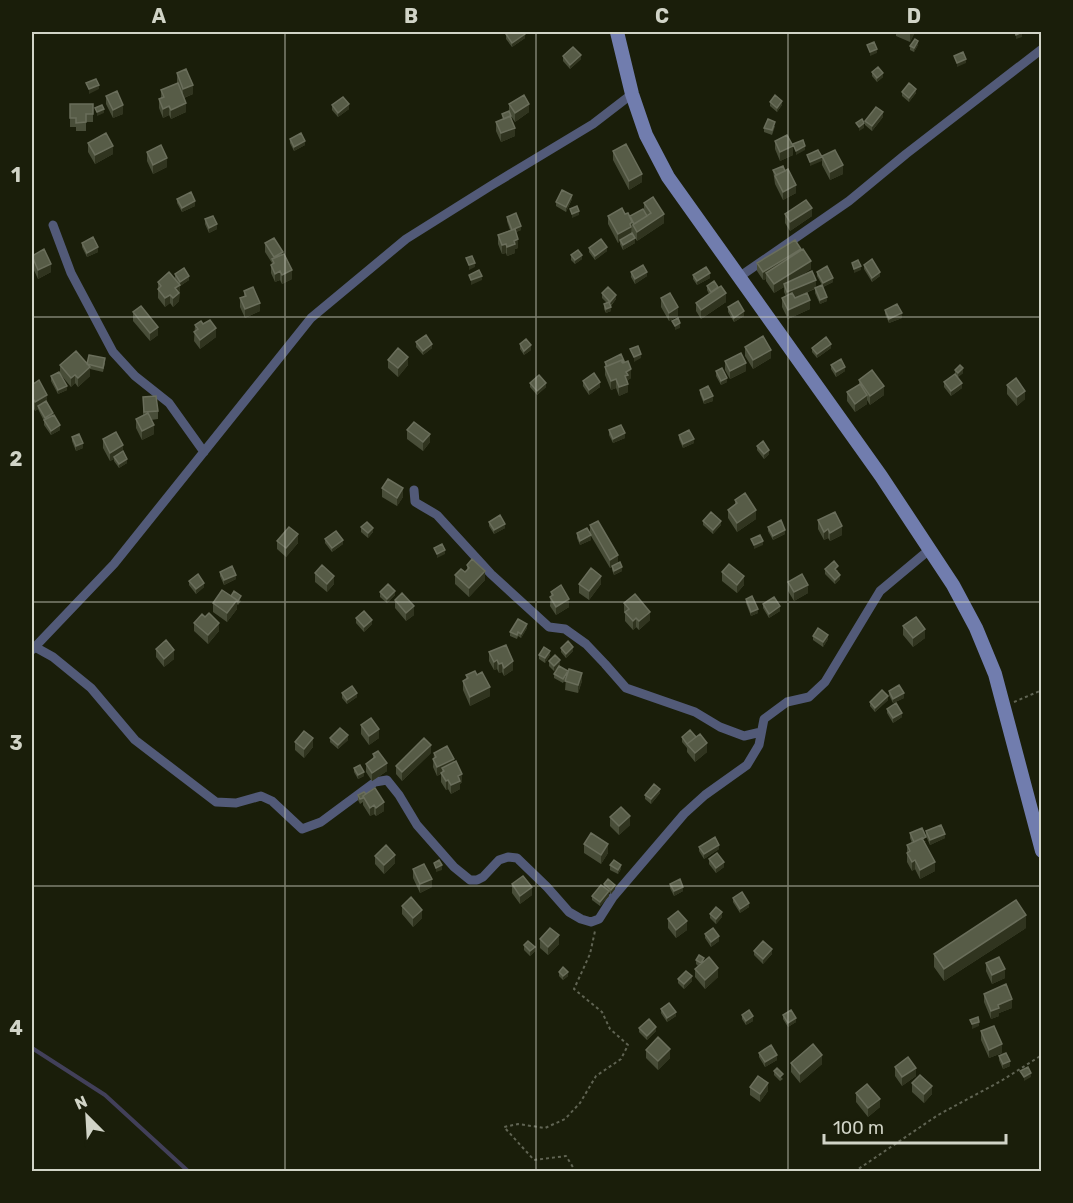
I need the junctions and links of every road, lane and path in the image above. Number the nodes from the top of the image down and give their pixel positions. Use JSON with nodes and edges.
{"nodes":[{"id":1,"x":617,"y":32,"type":"edge"},
{"id":2,"x":1041,"y":49,"type":"edge"},
{"id":3,"x":632,"y":94,"type":"junction"},
{"id":4,"x":53,"y":225,"type":"dead end"},
{"id":5,"x":739,"y":277,"type":"junction"},
{"id":6,"x":204,"y":452,"type":"junction"},
{"id":7,"x":414,"y":490,"type":"dead end"},
{"id":8,"x":929,"y":550,"type":"junction"},
{"id":9,"x":33,"y":648,"type":"edge"},
{"id":10,"x":1041,"y":690,"type":"edge"},
{"id":11,"x":1004,"y":706,"type":"junction"},
{"id":12,"x":761,"y":732,"type":"junction"},
{"id":13,"x":1041,"y":851,"type":"edge"},
{"id":14,"x":598,"y":919,"type":"junction"},
{"id":15,"x":1041,"y":1055,"type":"edge"},
{"id":16,"x":576,"y":1172,"type":"edge"},
{"id":17,"x":854,"y":1172,"type":"edge"}],
"edges":[{"from":1,"to":3,"type":"street"},
{"from":2,"to":5,"type":"street"},
{"from":3,"to":5,"type":"street"},
{"from":3,"to":6,"type":"street"},
{"from":4,"to":6,"type":"street"},
{"from":5,"to":8,"type":"street"},
{"from":6,"to":9,"type":"street"},
{"from":7,"to":12,"type":"street"},
{"from":8,"to":11,"type":"street"},
{"from":8,"to":12,"type":"street"},
{"from":9,"to":14,"type":"street"},
{"from":10,"to":11,"type":"path"},
{"from":11,"to":13,"type":"street"},
{"from":12,"to":14,"type":"street"},
{"from":14,"to":16,"type":"path"},
{"from":15,"to":17,"type":"path"}]}
